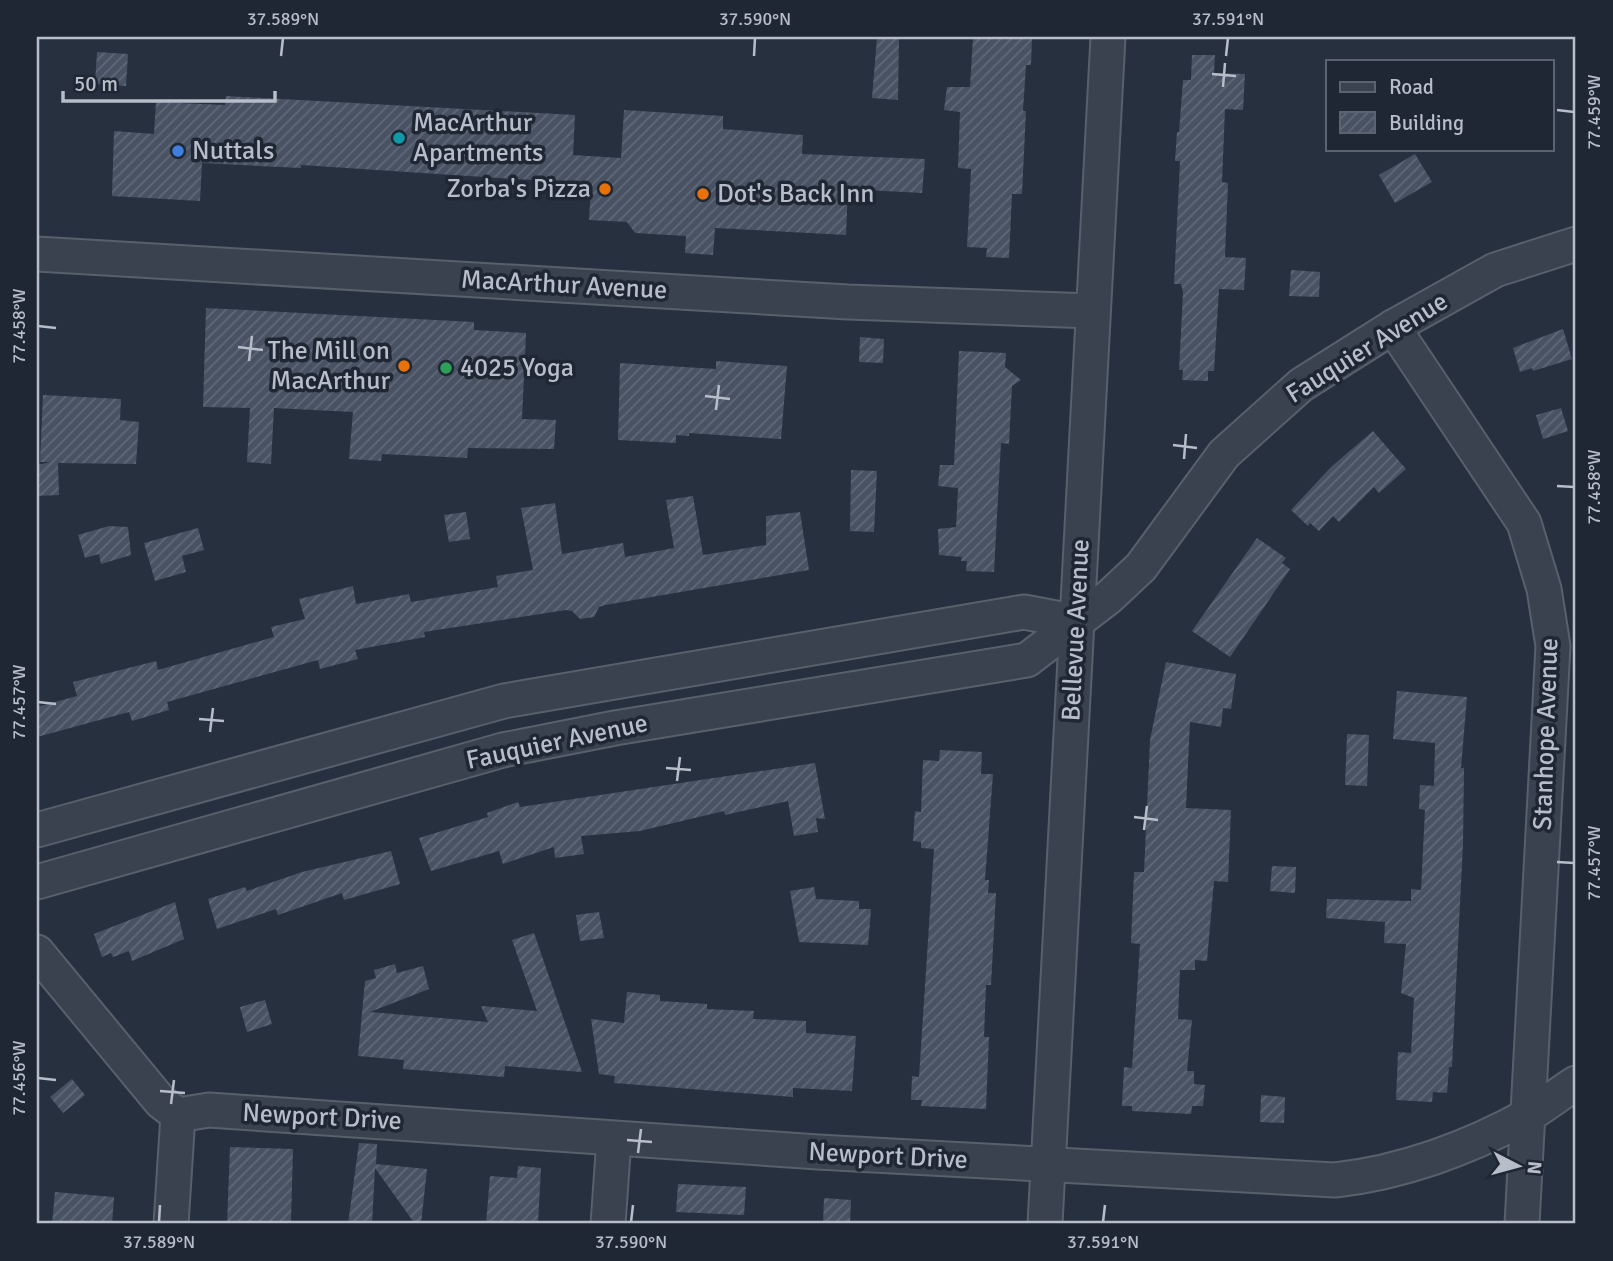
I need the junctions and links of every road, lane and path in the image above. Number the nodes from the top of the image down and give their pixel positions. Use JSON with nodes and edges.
{"nodes":[{"id":1,"x":1108,"y":37,"type":"edge"},
{"id":2,"x":1576,"y":244,"type":"edge"},
{"id":3,"x":37,"y":254,"type":"edge"},
{"id":4,"x":1092,"y":311,"type":"junction"},
{"id":5,"x":1393,"y":327,"type":"junction"},
{"id":6,"x":1077,"y":622,"type":"junction"},
{"id":7,"x":37,"y":830,"type":"edge"},
{"id":8,"x":37,"y":881,"type":"edge"},
{"id":9,"x":37,"y":952,"type":"edge"},
{"id":10,"x":1576,"y":1083,"type":"edge"},
{"id":11,"x":178,"y":1115,"type":"junction"},
{"id":12,"x":1528,"y":1115,"type":"junction"},
{"id":13,"x":614,"y":1139,"type":"junction"},
{"id":14,"x":1048,"y":1165,"type":"junction"},
{"id":15,"x":172,"y":1224,"type":"edge"},
{"id":16,"x":608,"y":1224,"type":"edge"},
{"id":17,"x":1045,"y":1224,"type":"edge"},
{"id":18,"x":1522,"y":1224,"type":"edge"}],
"edges":[{"from":1,"to":4,"type":"street","name":"Bellevue Avenue"},
{"from":2,"to":5,"type":"street","name":"Fauquier Avenue"},
{"from":3,"to":4,"type":"street","name":"MacArthur Avenue"},
{"from":4,"to":6,"type":"street","name":"Bellevue Avenue"},
{"from":5,"to":6,"type":"street","name":"Fauquier Avenue"},
{"from":5,"to":12,"type":"street","name":"Stanhope Avenue"},
{"from":6,"to":7,"type":"street","name":"Fauquier Avenue"},
{"from":6,"to":8,"type":"street","name":"Fauquier Avenue"},
{"from":6,"to":14,"type":"street","name":"Bellevue Avenue"},
{"from":9,"to":11,"type":"street"},
{"from":10,"to":12,"type":"street","name":"Newport Drive"},
{"from":11,"to":13,"type":"street","name":"Newport Drive"},
{"from":11,"to":15,"type":"street"},
{"from":12,"to":14,"type":"street","name":"Newport Drive"},
{"from":12,"to":18,"type":"street","name":"Stanhope Avenue"},
{"from":13,"to":14,"type":"street","name":"Newport Drive"},
{"from":13,"to":16,"type":"street"},
{"from":14,"to":17,"type":"street","name":"Bellevue Avenue"}]}
